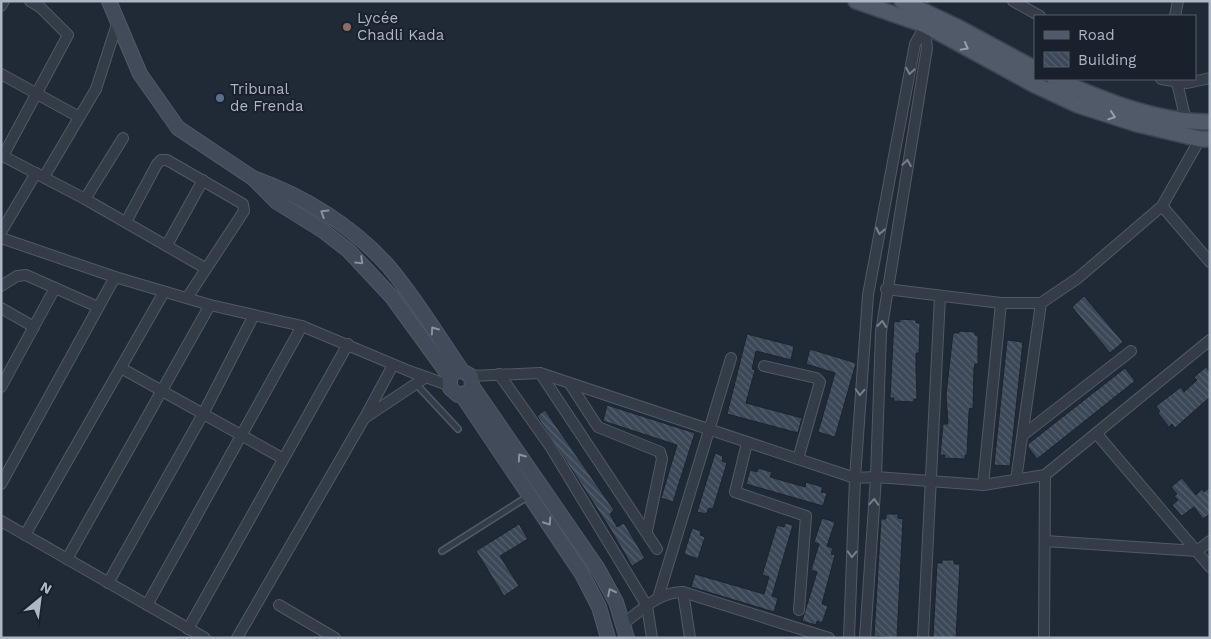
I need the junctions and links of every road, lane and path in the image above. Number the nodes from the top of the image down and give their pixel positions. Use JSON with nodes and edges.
{"nodes":[{"id":1,"x":4,"y":1,"type":"edge"},
{"id":2,"x":30,"y":1,"type":"edge"},
{"id":3,"x":110,"y":1,"type":"edge"},
{"id":4,"x":856,"y":1,"type":"edge"},
{"id":5,"x":902,"y":1,"type":"edge"},
{"id":6,"x":1013,"y":1,"type":"edge"},
{"id":7,"x":1178,"y":1,"type":"edge"},
{"id":8,"x":1,"y":6,"type":"edge"},
{"id":9,"x":922,"y":6,"type":"edge"},
{"id":10,"x":1038,"y":15,"type":"edge"},
{"id":11,"x":1175,"y":15,"type":"edge"},
{"id":12,"x":118,"y":21,"type":"junction"},
{"id":13,"x":925,"y":25,"type":"junction"},
{"id":14,"x":1034,"y":67,"type":"edge"},
{"id":15,"x":1,"y":74,"type":"edge"},
{"id":16,"x":1210,"y":78,"type":"edge"},
{"id":17,"x":1057,"y":80,"type":"edge"},
{"id":18,"x":1168,"y":80,"type":"edge"},
{"id":19,"x":1194,"y":80,"type":"edge"},
{"id":20,"x":1196,"y":80,"type":"edge"},
{"id":21,"x":1178,"y":82,"type":"junction"},
{"id":22,"x":37,"y":93,"type":"junction"},
{"id":23,"x":79,"y":117,"type":"junction"},
{"id":24,"x":1186,"y":122,"type":"junction"},
{"id":25,"x":1210,"y":122,"type":"edge"},
{"id":26,"x":123,"y":138,"type":"dead end"},
{"id":27,"x":1205,"y":139,"type":"edge"},
{"id":28,"x":2,"y":155,"type":"edge"},
{"id":29,"x":40,"y":175,"type":"junction"},
{"id":30,"x":203,"y":180,"type":"junction"},
{"id":31,"x":85,"y":199,"type":"junction"},
{"id":32,"x":1162,"y":206,"type":"junction"},
{"id":33,"x":126,"y":222,"type":"junction"},
{"id":34,"x":1,"y":232,"type":"edge"},
{"id":35,"x":1,"y":238,"type":"edge"},
{"id":36,"x":167,"y":245,"type":"junction"},
{"id":37,"x":1210,"y":262,"type":"edge"},
{"id":38,"x":205,"y":268,"type":"junction"},
{"id":39,"x":115,"y":277,"type":"junction"},
{"id":40,"x":3,"y":287,"type":"edge"},
{"id":41,"x":55,"y":288,"type":"junction"},
{"id":42,"x":886,"y":289,"type":"junction"},
{"id":43,"x":164,"y":292,"type":"junction"},
{"id":44,"x":940,"y":296,"type":"junction"},
{"id":45,"x":187,"y":298,"type":"junction"},
{"id":46,"x":1001,"y":303,"type":"junction"},
{"id":47,"x":1041,"y":303,"type":"junction"},
{"id":48,"x":210,"y":305,"type":"junction"},
{"id":49,"x":98,"y":307,"type":"junction"},
{"id":50,"x":1,"y":308,"type":"edge"},
{"id":51,"x":254,"y":316,"type":"junction"},
{"id":52,"x":302,"y":326,"type":"junction"},
{"id":53,"x":34,"y":327,"type":"junction"},
{"id":54,"x":1210,"y":340,"type":"edge"},
{"id":55,"x":348,"y":344,"type":"junction"},
{"id":56,"x":1131,"y":351,"type":"dead end"},
{"id":57,"x":731,"y":358,"type":"dead end"},
{"id":58,"x":393,"y":365,"type":"junction"},
{"id":59,"x":764,"y":366,"type":"dead end"},
{"id":60,"x":120,"y":368,"type":"junction"},
{"id":61,"x":540,"y":373,"type":"junction"},
{"id":62,"x":499,"y":374,"type":"junction"},
{"id":63,"x":426,"y":377,"type":"junction"},
{"id":64,"x":461,"y":382,"type":"junction"},
{"id":65,"x":570,"y":384,"type":"junction"},
{"id":66,"x":416,"y":385,"type":"junction"},
{"id":67,"x":1,"y":387,"type":"edge"},
{"id":68,"x":162,"y":391,"type":"junction"},
{"id":69,"x":203,"y":414,"type":"junction"},
{"id":70,"x":365,"y":418,"type":"junction"},
{"id":71,"x":458,"y":429,"type":"dead end"},
{"id":72,"x":710,"y":429,"type":"junction"},
{"id":73,"x":1096,"y":433,"type":"junction"},
{"id":74,"x":1023,"y":435,"type":"junction"},
{"id":75,"x":242,"y":436,"type":"junction"},
{"id":76,"x":747,"y":443,"type":"junction"},
{"id":77,"x":282,"y":458,"type":"junction"},
{"id":78,"x":798,"y":459,"type":"junction"},
{"id":79,"x":1045,"y":475,"type":"junction"},
{"id":80,"x":876,"y":477,"type":"junction"},
{"id":81,"x":855,"y":478,"type":"junction"},
{"id":82,"x":1016,"y":480,"type":"junction"},
{"id":83,"x":930,"y":482,"type":"junction"},
{"id":84,"x":1,"y":484,"type":"edge"},
{"id":85,"x":983,"y":485,"type":"junction"},
{"id":86,"x":530,"y":495,"type":"junction"},
{"id":87,"x":1,"y":520,"type":"edge"},
{"id":88,"x":647,"y":531,"type":"junction"},
{"id":89,"x":25,"y":534,"type":"junction"},
{"id":90,"x":1045,"y":541,"type":"junction"},
{"id":91,"x":1210,"y":541,"type":"edge"},
{"id":92,"x":657,"y":549,"type":"dead end"},
{"id":93,"x":442,"y":550,"type":"dead end"},
{"id":94,"x":1197,"y":551,"type":"junction"},
{"id":95,"x":67,"y":559,"type":"junction"},
{"id":96,"x":1210,"y":567,"type":"edge"},
{"id":97,"x":108,"y":583,"type":"junction"},
{"id":98,"x":684,"y":592,"type":"junction"},
{"id":99,"x":658,"y":598,"type":"junction"},
{"id":100,"x":279,"y":605,"type":"dead end"},
{"id":101,"x":147,"y":606,"type":"junction"},
{"id":102,"x":647,"y":606,"type":"junction"},
{"id":103,"x":799,"y":610,"type":"dead end"},
{"id":104,"x":624,"y":623,"type":"junction"},
{"id":105,"x":188,"y":629,"type":"junction"},
{"id":106,"x":604,"y":633,"type":"edge"},
{"id":107,"x":204,"y":638,"type":"edge"},
{"id":108,"x":237,"y":638,"type":"edge"},
{"id":109,"x":335,"y":638,"type":"edge"},
{"id":110,"x":627,"y":638,"type":"edge"},
{"id":111,"x":652,"y":638,"type":"edge"},
{"id":112,"x":690,"y":638,"type":"edge"},
{"id":113,"x":829,"y":638,"type":"edge"},
{"id":114,"x":848,"y":638,"type":"edge"},
{"id":115,"x":865,"y":638,"type":"edge"},
{"id":116,"x":923,"y":638,"type":"edge"},
{"id":117,"x":1044,"y":638,"type":"edge"}],
"edges":[{"from":1,"to":8,"type":"street"},
{"from":2,"to":22,"type":"street"},
{"from":3,"to":12,"type":"main road"},
{"from":4,"to":13,"type":"main road"},
{"from":5,"to":9,"type":"main road"},
{"from":6,"to":10,"type":"street"},
{"from":7,"to":11,"type":"street"},
{"from":9,"to":13,"type":"street"},
{"from":9,"to":14,"type":"main road"},
{"from":12,"to":23,"type":"street"},
{"from":12,"to":64,"type":"main road"},
{"from":13,"to":27,"type":"main road","one_way":true},
{"from":42,"to":13,"type":"street","one_way":true},
{"from":13,"to":81,"type":"street","one_way":true},
{"from":15,"to":22,"type":"street"},
{"from":16,"to":20,"type":"street"},
{"from":17,"to":24,"type":"main road"},
{"from":18,"to":21,"type":"street"},
{"from":19,"to":21,"type":"street"},
{"from":21,"to":24,"type":"street"},
{"from":22,"to":23,"type":"street"},
{"from":22,"to":28,"type":"street"},
{"from":23,"to":29,"type":"street"},
{"from":24,"to":25,"type":"main road"},
{"from":26,"to":31,"type":"street"},
{"from":27,"to":32,"type":"street"},
{"from":28,"to":29,"type":"street"},
{"from":29,"to":31,"type":"street"},
{"from":29,"to":34,"type":"street"},
{"from":30,"to":33,"type":"street"},
{"from":30,"to":36,"type":"street"},
{"from":30,"to":38,"type":"street"},
{"from":31,"to":33,"type":"street"},
{"from":32,"to":37,"type":"street"},
{"from":32,"to":47,"type":"street"},
{"from":33,"to":36,"type":"street"},
{"from":35,"to":39,"type":"street"},
{"from":36,"to":38,"type":"street"},
{"from":38,"to":45,"type":"street"},
{"from":39,"to":43,"type":"street"},
{"from":39,"to":49,"type":"street"},
{"from":40,"to":41,"type":"street"},
{"from":41,"to":49,"type":"street"},
{"from":41,"to":53,"type":"street"},
{"from":42,"to":44,"type":"street"},
{"from":80,"to":42,"type":"street","one_way":true},
{"from":43,"to":45,"type":"street"},
{"from":43,"to":60,"type":"street"},
{"from":44,"to":46,"type":"street"},
{"from":44,"to":83,"type":"street"},
{"from":45,"to":48,"type":"street"},
{"from":46,"to":47,"type":"street"},
{"from":46,"to":85,"type":"street"},
{"from":47,"to":74,"type":"street"},
{"from":48,"to":51,"type":"street"},
{"from":48,"to":68,"type":"street"},
{"from":49,"to":84,"type":"street"},
{"from":50,"to":53,"type":"street"},
{"from":51,"to":52,"type":"street"},
{"from":51,"to":69,"type":"street"},
{"from":52,"to":55,"type":"street"},
{"from":52,"to":75,"type":"street"},
{"from":53,"to":67,"type":"street"},
{"from":54,"to":73,"type":"street"},
{"from":55,"to":58,"type":"street"},
{"from":55,"to":77,"type":"street"},
{"from":56,"to":74,"type":"street"},
{"from":57,"to":72,"type":"street"},
{"from":58,"to":63,"type":"street"},
{"from":58,"to":70,"type":"street"},
{"from":59,"to":78,"type":"street"},
{"from":60,"to":68,"type":"street"},
{"from":60,"to":89,"type":"street"},
{"from":61,"to":62,"type":"street"},
{"from":61,"to":65,"type":"street"},
{"from":61,"to":88,"type":"street"},
{"from":62,"to":64,"type":"street"},
{"from":62,"to":102,"type":"street"},
{"from":63,"to":64,"type":"street"},
{"from":63,"to":66,"type":"street"},
{"from":64,"to":86,"type":"main road"},
{"from":104,"to":64,"type":"main road","one_way":true},
{"from":65,"to":72,"type":"street"},
{"from":65,"to":88,"type":"street"},
{"from":66,"to":70,"type":"street"},
{"from":66,"to":71,"type":"lane"},
{"from":68,"to":69,"type":"street"},
{"from":68,"to":95,"type":"street"},
{"from":69,"to":75,"type":"street"},
{"from":69,"to":97,"type":"street"},
{"from":70,"to":108,"type":"street"},
{"from":72,"to":76,"type":"street"},
{"from":72,"to":99,"type":"street"},
{"from":73,"to":79,"type":"street"},
{"from":73,"to":94,"type":"street"},
{"from":74,"to":82,"type":"street"},
{"from":75,"to":77,"type":"street"},
{"from":75,"to":101,"type":"street"},
{"from":76,"to":78,"type":"street"},
{"from":76,"to":103,"type":"street"},
{"from":77,"to":105,"type":"street"},
{"from":78,"to":81,"type":"street"},
{"from":79,"to":82,"type":"street"},
{"from":79,"to":90,"type":"street"},
{"from":80,"to":81,"type":"street"},
{"from":80,"to":83,"type":"street"},
{"from":115,"to":80,"type":"street","one_way":true},
{"from":81,"to":114,"type":"street","one_way":true},
{"from":82,"to":85,"type":"street"},
{"from":83,"to":85,"type":"street"},
{"from":83,"to":116,"type":"street"},
{"from":86,"to":93,"type":"lane"},
{"from":86,"to":106,"type":"main road","one_way":true},
{"from":87,"to":89,"type":"street"},
{"from":88,"to":92,"type":"street"},
{"from":89,"to":95,"type":"street"},
{"from":90,"to":94,"type":"street"},
{"from":90,"to":117,"type":"street"},
{"from":91,"to":94,"type":"street"},
{"from":94,"to":96,"type":"street"},
{"from":95,"to":97,"type":"street"},
{"from":97,"to":101,"type":"street"},
{"from":98,"to":99,"type":"street"},
{"from":98,"to":112,"type":"street"},
{"from":98,"to":113,"type":"street"},
{"from":99,"to":102,"type":"street"},
{"from":100,"to":109,"type":"street"},
{"from":101,"to":105,"type":"street"},
{"from":102,"to":104,"type":"street"},
{"from":102,"to":111,"type":"street"},
{"from":104,"to":110,"type":"main road"},
{"from":105,"to":107,"type":"street"}]}
